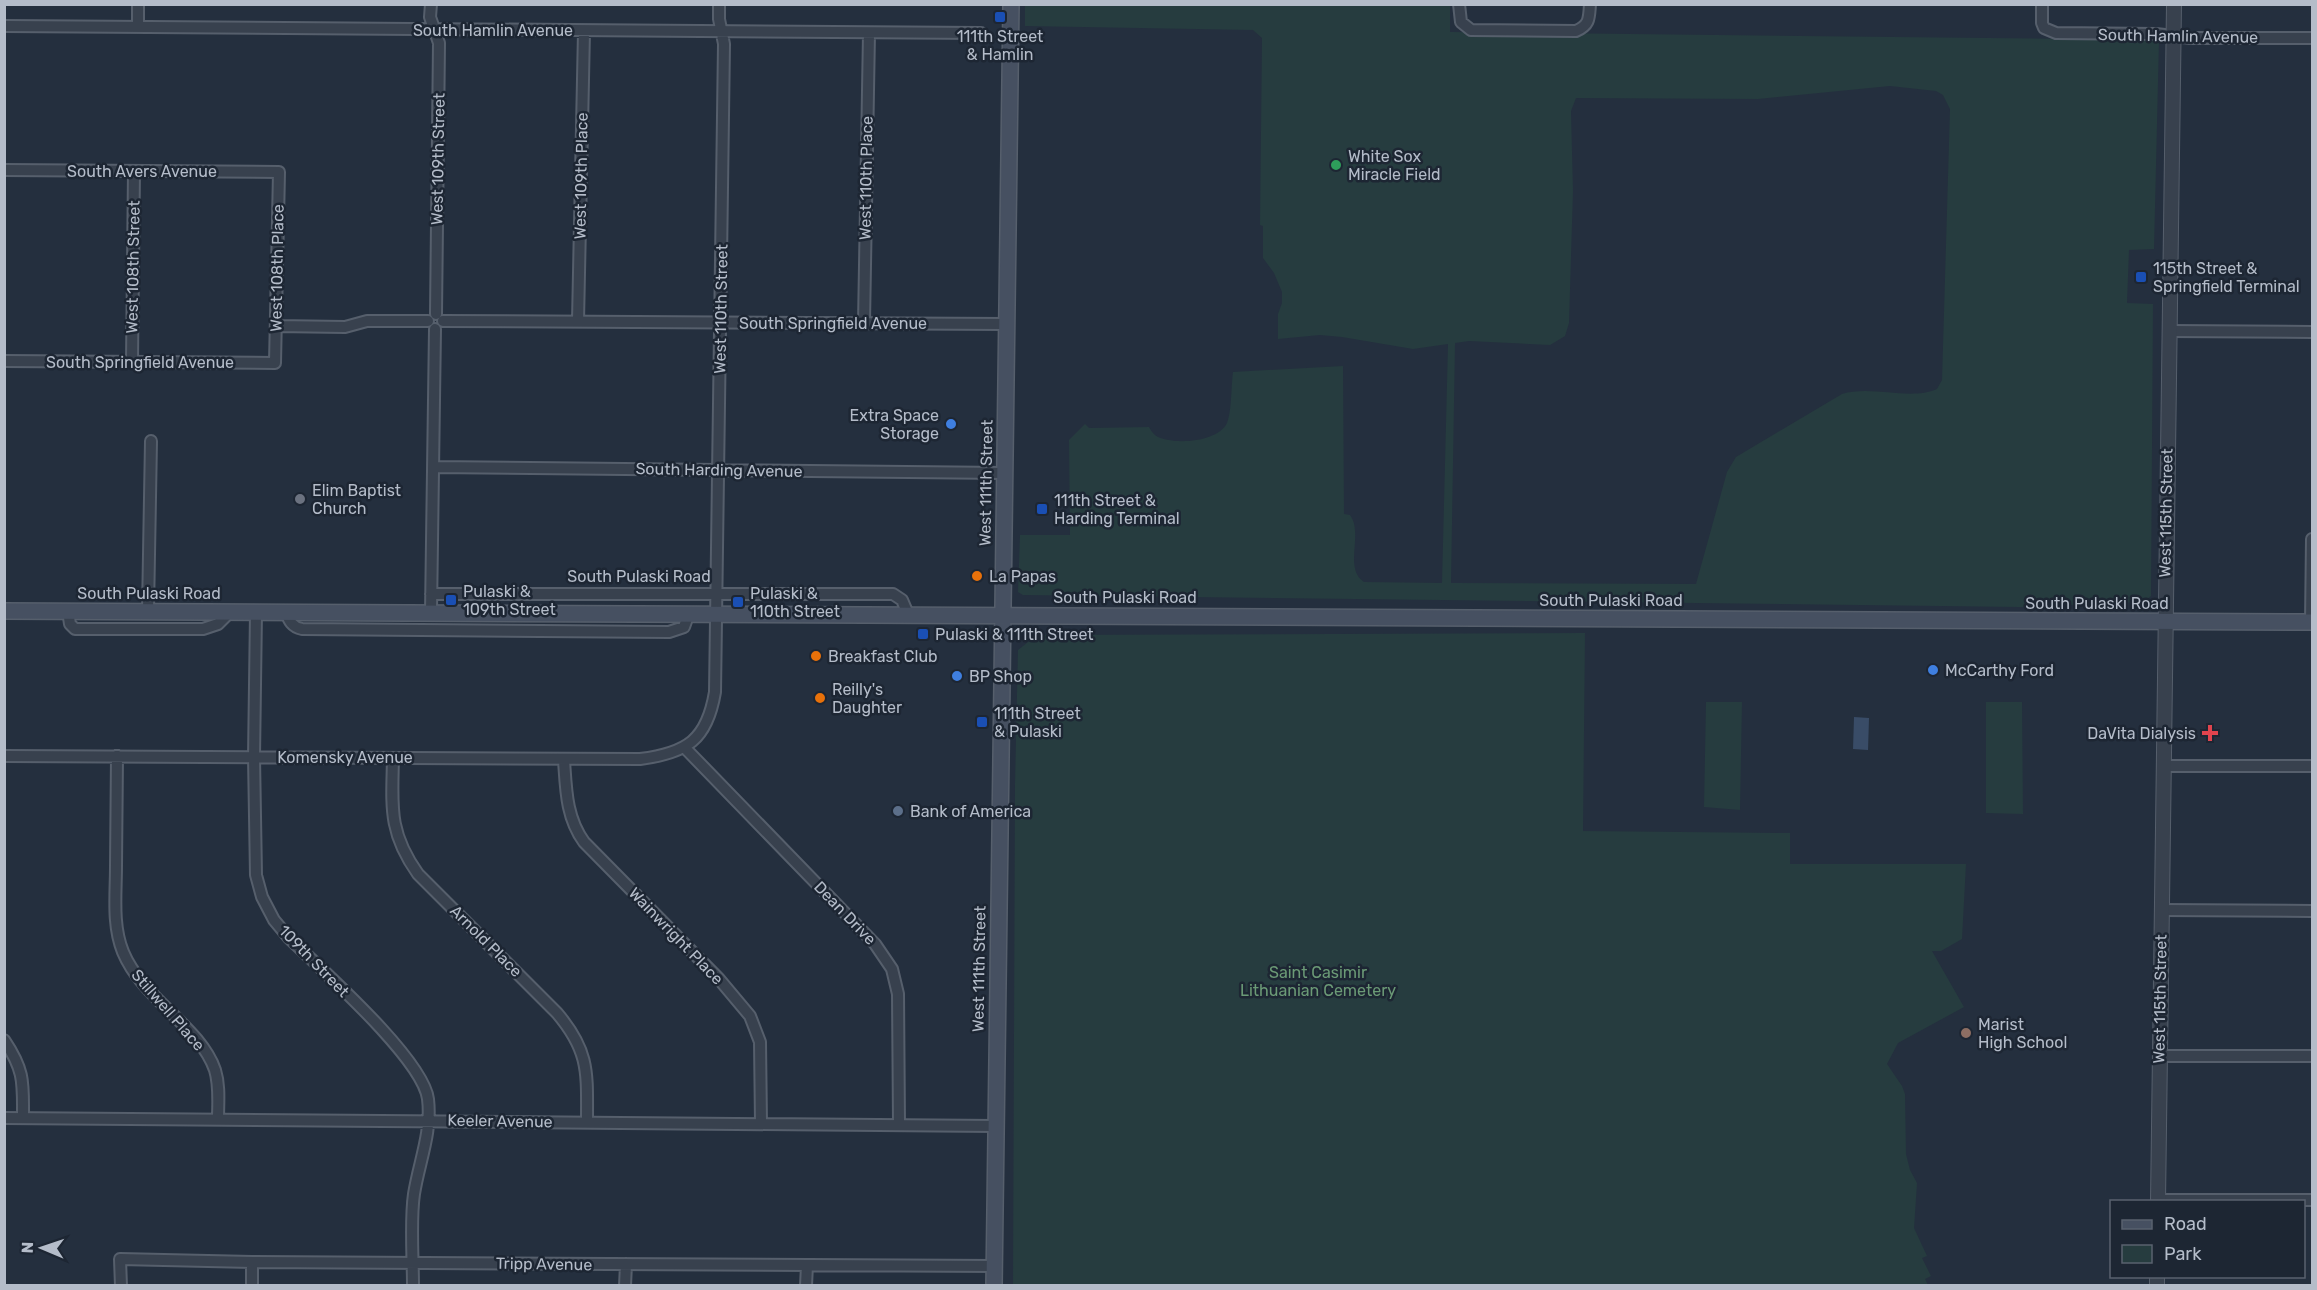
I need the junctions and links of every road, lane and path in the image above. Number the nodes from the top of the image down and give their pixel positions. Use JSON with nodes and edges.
{"nodes":[{"id":1,"x":138,"y":4,"type":"edge"},
{"id":2,"x":430,"y":4,"type":"edge"},
{"id":3,"x":719,"y":4,"type":"edge"},
{"id":4,"x":1011,"y":4,"type":"edge"},
{"id":5,"x":1459,"y":4,"type":"edge"},
{"id":6,"x":1590,"y":4,"type":"edge"},
{"id":7,"x":2042,"y":4,"type":"edge"},
{"id":8,"x":2174,"y":4,"type":"edge"},
{"id":9,"x":4,"y":26,"type":"edge"},
{"id":10,"x":138,"y":27,"type":"junction"},
{"id":11,"x":435,"y":29,"type":"junction"},
{"id":12,"x":584,"y":31,"type":"junction"},
{"id":13,"x":722,"y":32,"type":"junction"},
{"id":14,"x":868,"y":33,"type":"junction"},
{"id":15,"x":981,"y":33,"type":"dead end"},
{"id":16,"x":2173,"y":36,"type":"junction"},
{"id":17,"x":2313,"y":38,"type":"edge"},
{"id":18,"x":4,"y":170,"type":"edge"},
{"id":19,"x":134,"y":171,"type":"junction"},
{"id":20,"x":279,"y":172,"type":"joint"},
{"id":21,"x":436,"y":321,"type":"junction"},
{"id":22,"x":578,"y":321,"type":"junction"},
{"id":23,"x":720,"y":322,"type":"junction"},
{"id":24,"x":864,"y":323,"type":"junction"},
{"id":25,"x":1006,"y":324,"type":"junction"},
{"id":26,"x":276,"y":326,"type":"junction"},
{"id":27,"x":2169,"y":331,"type":"junction"},
{"id":28,"x":2313,"y":332,"type":"edge"},
{"id":29,"x":4,"y":362,"type":"edge"},
{"id":30,"x":132,"y":362,"type":"junction"},
{"id":31,"x":275,"y":363,"type":"joint"},
{"id":32,"x":151,"y":441,"type":"dead end"},
{"id":33,"x":433,"y":467,"type":"junction"},
{"id":34,"x":719,"y":470,"type":"junction"},
{"id":35,"x":1004,"y":472,"type":"junction"},
{"id":36,"x":2313,"y":539,"type":"edge"},
{"id":37,"x":431,"y":594,"type":"junction"},
{"id":38,"x":717,"y":594,"type":"junction"},
{"id":39,"x":4,"y":611,"type":"edge"},
{"id":40,"x":68,"y":611,"type":"junction"},
{"id":41,"x":148,"y":611,"type":"junction"},
{"id":42,"x":230,"y":612,"type":"junction"},
{"id":43,"x":256,"y":612,"type":"junction"},
{"id":44,"x":286,"y":612,"type":"junction"},
{"id":45,"x":431,"y":612,"type":"junction"},
{"id":46,"x":689,"y":613,"type":"junction"},
{"id":47,"x":717,"y":614,"type":"junction"},
{"id":48,"x":908,"y":614,"type":"junction"},
{"id":49,"x":1002,"y":615,"type":"junction"},
{"id":50,"x":2164,"y":621,"type":"junction"},
{"id":51,"x":2312,"y":622,"type":"edge"},
{"id":52,"x":685,"y":748,"type":"junction"},
{"id":53,"x":4,"y":756,"type":"edge"},
{"id":54,"x":117,"y":756,"type":"junction"},
{"id":55,"x":254,"y":757,"type":"junction"},
{"id":56,"x":393,"y":758,"type":"junction"},
{"id":57,"x":564,"y":760,"type":"junction"},
{"id":58,"x":2163,"y":766,"type":"junction"},
{"id":59,"x":2313,"y":766,"type":"edge"},
{"id":60,"x":2161,"y":910,"type":"junction"},
{"id":61,"x":2313,"y":910,"type":"edge"},
{"id":62,"x":4,"y":1040,"type":"edge"},
{"id":63,"x":2160,"y":1056,"type":"junction"},
{"id":64,"x":2313,"y":1056,"type":"edge"},
{"id":65,"x":4,"y":1118,"type":"edge"},
{"id":66,"x":23,"y":1118,"type":"junction"},
{"id":67,"x":218,"y":1120,"type":"junction"},
{"id":68,"x":429,"y":1120,"type":"junction"},
{"id":69,"x":587,"y":1122,"type":"junction"},
{"id":70,"x":761,"y":1123,"type":"junction"},
{"id":71,"x":899,"y":1124,"type":"junction"},
{"id":72,"x":995,"y":1126,"type":"junction"},
{"id":73,"x":2158,"y":1200,"type":"edge"},
{"id":74,"x":252,"y":1262,"type":"junction"},
{"id":75,"x":413,"y":1263,"type":"junction"},
{"id":76,"x":626,"y":1264,"type":"junction"},
{"id":77,"x":807,"y":1265,"type":"junction"},
{"id":78,"x":994,"y":1266,"type":"junction"},
{"id":79,"x":121,"y":1286,"type":"edge"},
{"id":80,"x":252,"y":1286,"type":"edge"},
{"id":81,"x":413,"y":1286,"type":"edge"},
{"id":82,"x":626,"y":1286,"type":"edge"},
{"id":83,"x":807,"y":1286,"type":"edge"},
{"id":84,"x":994,"y":1286,"type":"edge"}],
"edges":[{"from":1,"to":10,"type":"street"},
{"from":2,"to":11,"type":"street","name":"West 109th Street"},
{"from":3,"to":13,"type":"street","name":"West 110th Street"},
{"from":4,"to":25,"type":"main road","name":"West 111th Street"},
{"from":5,"to":6,"type":"street"},
{"from":7,"to":16,"type":"street","name":"South Hamlin Avenue"},
{"from":8,"to":16,"type":"street","name":"West 115th Street"},
{"from":9,"to":10,"type":"street","name":"South Hamlin Avenue"},
{"from":10,"to":11,"type":"street","name":"South Hamlin Avenue"},
{"from":11,"to":12,"type":"street","name":"South Hamlin Avenue"},
{"from":11,"to":21,"type":"street","name":"West 109th Street"},
{"from":12,"to":13,"type":"street","name":"South Hamlin Avenue"},
{"from":12,"to":22,"type":"street","name":"West 109th Place"},
{"from":13,"to":14,"type":"street","name":"South Hamlin Avenue"},
{"from":13,"to":23,"type":"street","name":"West 110th Street"},
{"from":14,"to":15,"type":"street","name":"South Hamlin Avenue"},
{"from":14,"to":24,"type":"street","name":"West 110th Place"},
{"from":16,"to":17,"type":"street","name":"South Hamlin Avenue"},
{"from":16,"to":27,"type":"street","name":"West 115th Street"},
{"from":18,"to":19,"type":"street","name":"South Avers Avenue"},
{"from":19,"to":20,"type":"street","name":"South Avers Avenue"},
{"from":19,"to":30,"type":"street","name":"West 108th Street"},
{"from":20,"to":26,"type":"street","name":"West 108th Place"},
{"from":21,"to":22,"type":"street","name":"South Springfield Avenue"},
{"from":21,"to":26,"type":"street","name":"South Springfield Avenue"},
{"from":21,"to":33,"type":"street","name":"West 109th Street"},
{"from":22,"to":23,"type":"street","name":"South Springfield Avenue"},
{"from":23,"to":24,"type":"street","name":"South Springfield Avenue"},
{"from":23,"to":34,"type":"street","name":"West 110th Street"},
{"from":24,"to":25,"type":"street","name":"South Springfield Avenue"},
{"from":25,"to":35,"type":"main road","name":"West 111th Street"},
{"from":26,"to":31,"type":"street","name":"West 108th Place"},
{"from":27,"to":28,"type":"street"},
{"from":27,"to":50,"type":"street","name":"West 115th Street"},
{"from":29,"to":30,"type":"street","name":"South Springfield Avenue"},
{"from":30,"to":31,"type":"street","name":"South Springfield Avenue"},
{"from":32,"to":41,"type":"street"},
{"from":33,"to":34,"type":"street","name":"South Harding Avenue"},
{"from":33,"to":37,"type":"street","name":"West 109th Street"},
{"from":34,"to":35,"type":"street","name":"South Harding Avenue"},
{"from":34,"to":38,"type":"street","name":"West 110th Street"},
{"from":35,"to":49,"type":"main road","name":"West 111th Street"},
{"from":36,"to":51,"type":"street"},
{"from":37,"to":38,"type":"street","name":"South Pulaski Road"},
{"from":37,"to":45,"type":"street","name":"West 109th Street"},
{"from":38,"to":47,"type":"street","name":"West 110th Street"},
{"from":38,"to":48,"type":"street","name":"South Pulaski Road"},
{"from":39,"to":40,"type":"main road","name":"South Pulaski Road"},
{"from":40,"to":41,"type":"main road","name":"South Pulaski Road"},
{"from":40,"to":42,"type":"street","name":"South Pulaski Road"},
{"from":41,"to":42,"type":"main road","name":"South Pulaski Road"},
{"from":42,"to":43,"type":"main road","name":"South Pulaski Road"},
{"from":43,"to":44,"type":"main road","name":"South Pulaski Road"},
{"from":43,"to":55,"type":"street","name":"109th Street"},
{"from":44,"to":45,"type":"main road","name":"South Pulaski Road"},
{"from":44,"to":46,"type":"street"},
{"from":45,"to":46,"type":"main road","name":"South Pulaski Road"},
{"from":46,"to":47,"type":"main road","name":"South Pulaski Road"},
{"from":47,"to":48,"type":"main road","name":"South Pulaski Road"},
{"from":47,"to":52,"type":"street","name":"West 110th Street"},
{"from":48,"to":49,"type":"main road","name":"South Pulaski Road"},
{"from":49,"to":50,"type":"main road","name":"South Pulaski Road"},
{"from":49,"to":72,"type":"main road","name":"West 111th Street"},
{"from":50,"to":51,"type":"main road","name":"South Pulaski Road"},
{"from":50,"to":58,"type":"street","name":"West 115th Street"},
{"from":52,"to":57,"type":"street","name":"Komensky Avenue"},
{"from":52,"to":71,"type":"street","name":"Dean Drive"},
{"from":53,"to":54,"type":"street","name":"Komensky Avenue"},
{"from":54,"to":55,"type":"street","name":"Komensky Avenue"},
{"from":54,"to":67,"type":"street","name":"Stillwell Place"},
{"from":55,"to":56,"type":"street","name":"Komensky Avenue"},
{"from":55,"to":68,"type":"street","name":"109th Street"},
{"from":56,"to":57,"type":"street","name":"Komensky Avenue"},
{"from":56,"to":69,"type":"street","name":"Arnold Place"},
{"from":57,"to":70,"type":"street","name":"Wainwright Place"},
{"from":58,"to":59,"type":"street"},
{"from":58,"to":60,"type":"street","name":"West 115th Street"},
{"from":60,"to":61,"type":"street"},
{"from":60,"to":63,"type":"street","name":"West 115th Street"},
{"from":62,"to":66,"type":"street"},
{"from":63,"to":64,"type":"street"},
{"from":63,"to":73,"type":"street","name":"West 115th Street"},
{"from":65,"to":66,"type":"street","name":"Keeler Avenue"},
{"from":66,"to":67,"type":"street","name":"Keeler Avenue"},
{"from":67,"to":68,"type":"street","name":"Keeler Avenue"},
{"from":68,"to":69,"type":"street","name":"Keeler Avenue"},
{"from":68,"to":75,"type":"street","name":"109th Street"},
{"from":69,"to":70,"type":"street","name":"Keeler Avenue"},
{"from":70,"to":71,"type":"street","name":"Keeler Avenue"},
{"from":71,"to":72,"type":"street","name":"Keeler Avenue"},
{"from":72,"to":78,"type":"main road","name":"West 111th Street"},
{"from":74,"to":75,"type":"street","name":"Tripp Avenue"},
{"from":74,"to":79,"type":"street","name":"Tripp Avenue"},
{"from":74,"to":80,"type":"street"},
{"from":75,"to":76,"type":"street","name":"Tripp Avenue"},
{"from":75,"to":81,"type":"street","name":"109th Street"},
{"from":76,"to":77,"type":"street","name":"Tripp Avenue"},
{"from":76,"to":82,"type":"street"},
{"from":77,"to":78,"type":"street","name":"Tripp Avenue"},
{"from":77,"to":83,"type":"street"},
{"from":78,"to":84,"type":"main road","name":"West 111th Street"}]}
